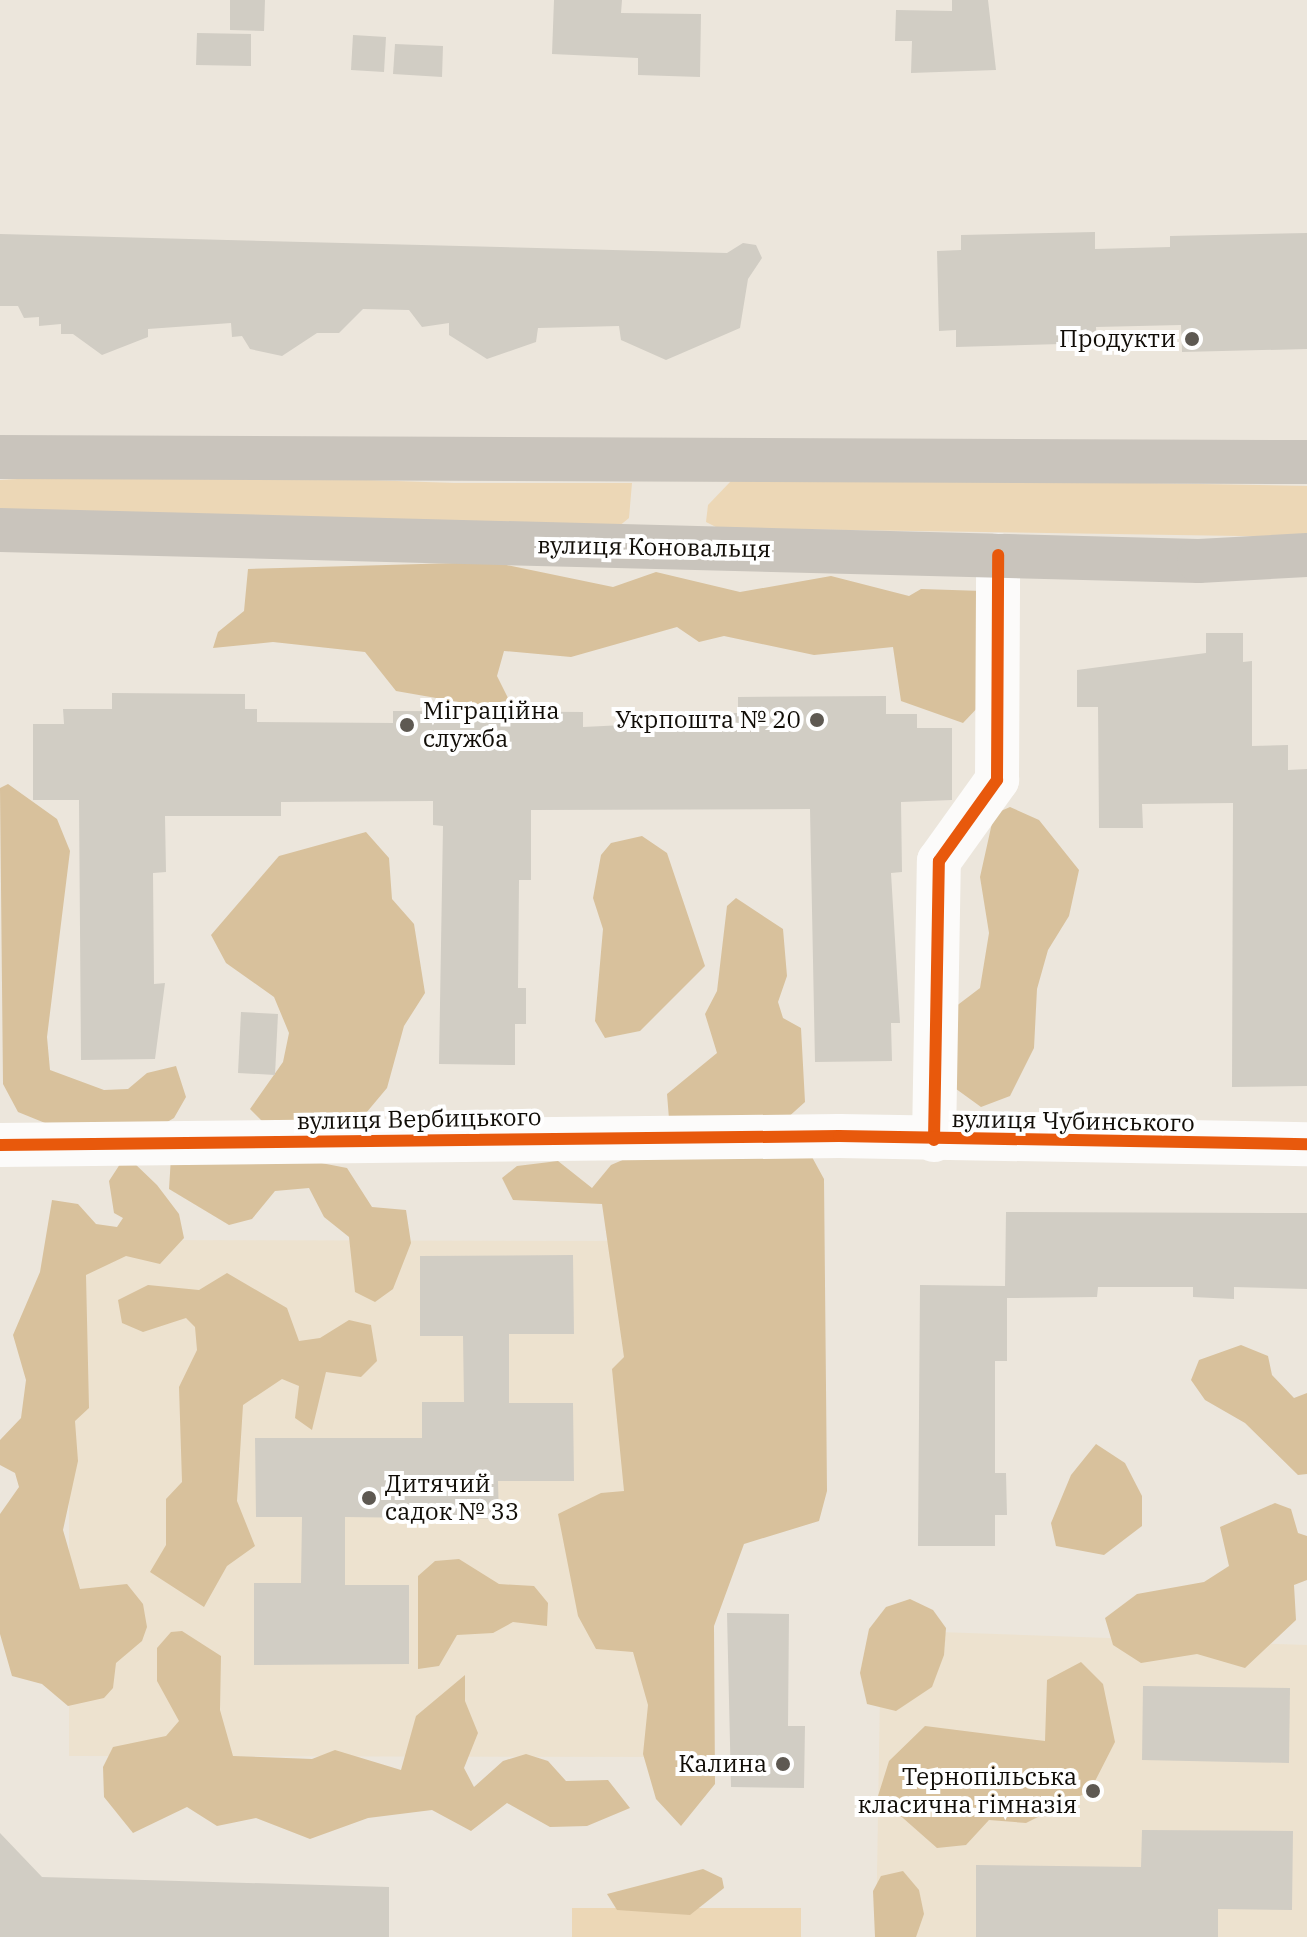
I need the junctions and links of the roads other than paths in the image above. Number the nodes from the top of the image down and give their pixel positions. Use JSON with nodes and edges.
{"nodes":[{"id":1,"x":0,"y":457,"type":"edge"},
{"id":2,"x":1307,"y":462,"type":"edge"},
{"id":3,"x":0,"y":530,"type":"edge"},
{"id":4,"x":998,"y":555,"type":"junction"},
{"id":5,"x":1307,"y":555,"type":"edge"},
{"id":6,"x":839,"y":1136,"type":"joint"},
{"id":7,"x":934,"y":1140,"type":"junction"},
{"id":8,"x":1307,"y":1144,"type":"edge"},
{"id":9,"x":0,"y":1145,"type":"edge"}],
"edges":[{"from":1,"to":2,"type":"main road"},
{"from":3,"to":4,"type":"main road","name":"вулиця Коновальця"},
{"from":4,"to":5,"type":"main road","name":"вулиця Коновальця"},
{"from":4,"to":7,"type":"street"},
{"from":6,"to":7,"type":"street","name":"вулиця Чубинського"},
{"from":6,"to":9,"type":"street","name":"вулиця Вербицького"},
{"from":7,"to":8,"type":"street","name":"вулиця Чубинського"}]}
